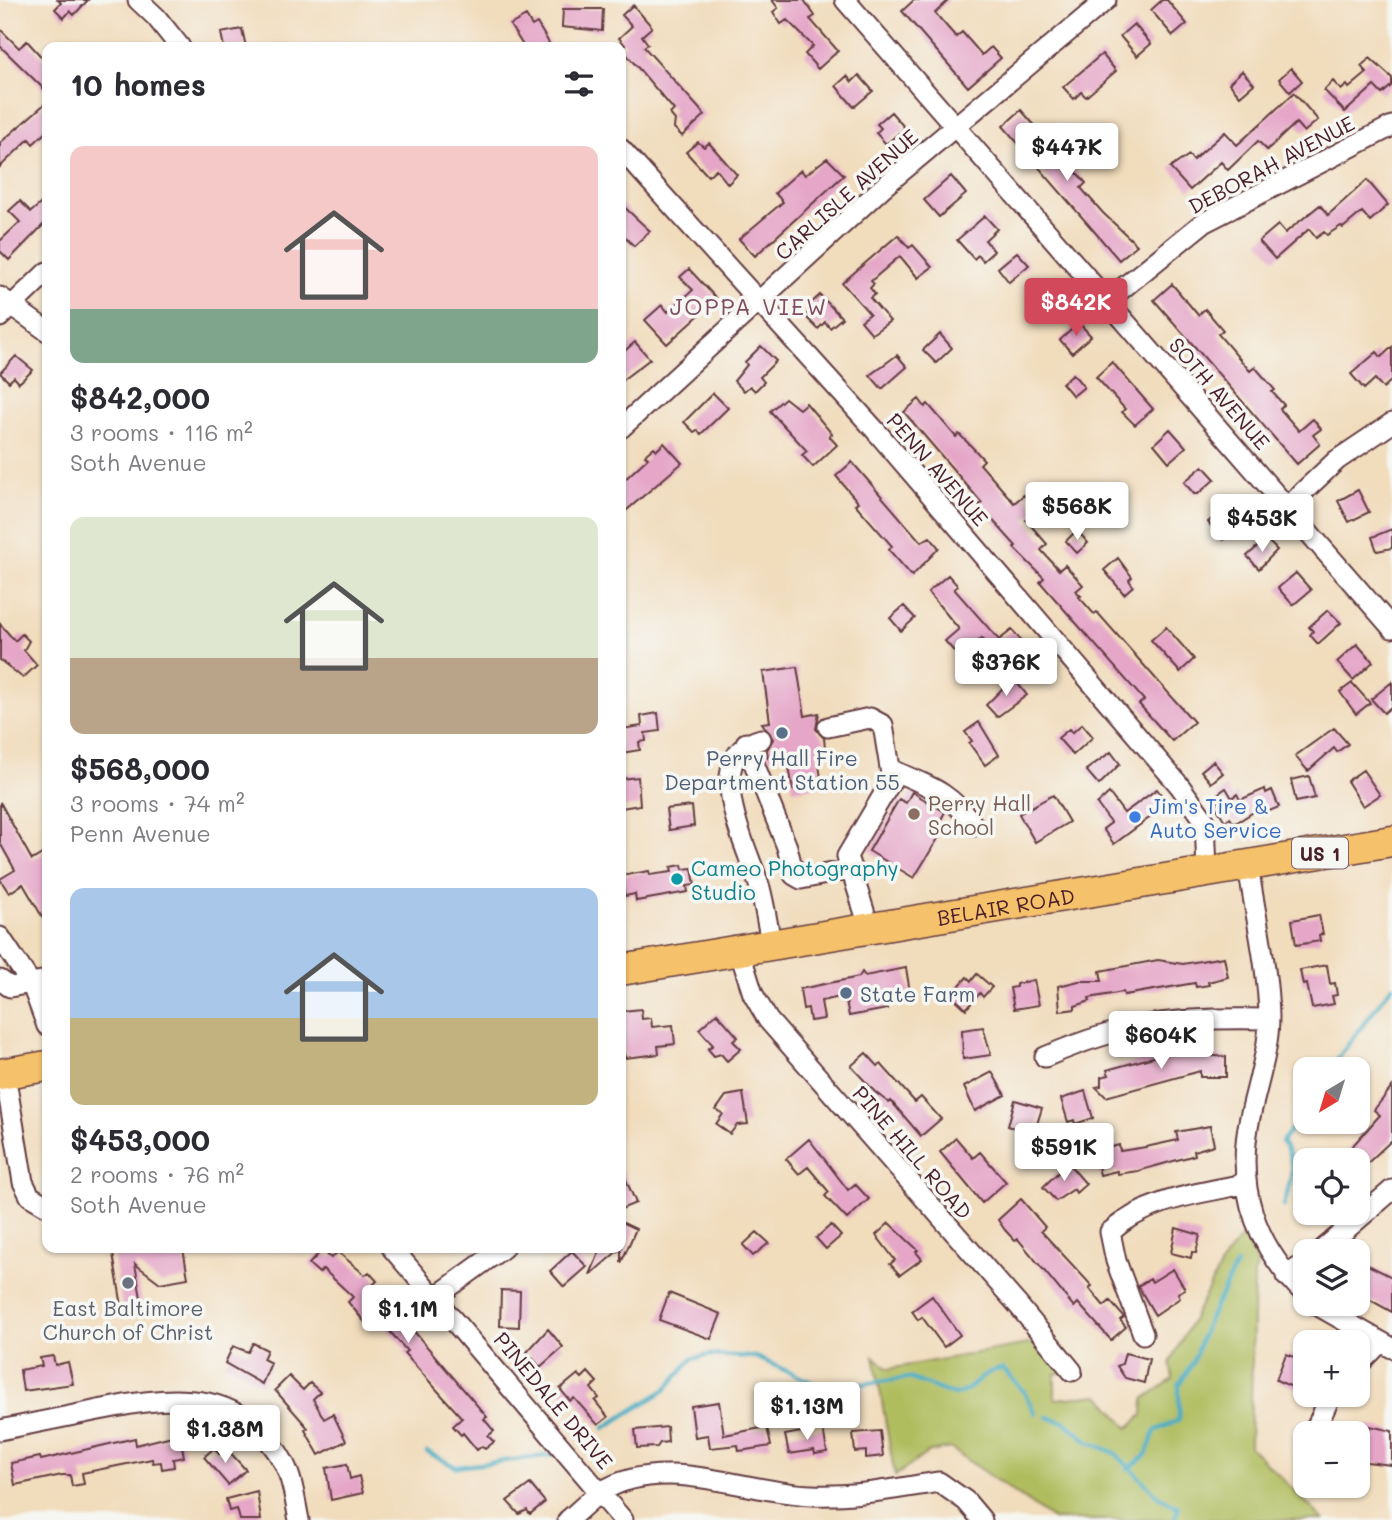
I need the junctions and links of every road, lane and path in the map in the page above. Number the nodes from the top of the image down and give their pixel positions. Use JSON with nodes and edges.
{"nodes":[{"id":1,"x":138,"y":0,"type":"edge"},
{"id":2,"x":845,"y":0,"type":"edge"},
{"id":3,"x":1105,"y":0,"type":"edge"},
{"id":4,"x":176,"y":42,"type":"edge"},
{"id":5,"x":1392,"y":126,"type":"edge"},
{"id":6,"x":957,"y":128,"type":"junction"},
{"id":7,"x":626,"y":155,"type":"edge"},
{"id":8,"x":42,"y":276,"type":"edge"},
{"id":9,"x":1108,"y":300,"type":"junction"},
{"id":10,"x":760,"y":302,"type":"junction"},
{"id":11,"x":4,"y":307,"type":"edge"},
{"id":12,"x":42,"y":328,"type":"edge"},
{"id":13,"x":626,"y":423,"type":"edge"},
{"id":14,"x":1392,"y":423,"type":"edge"},
{"id":15,"x":1288,"y":506,"type":"junction"},
{"id":16,"x":1391,"y":624,"type":"edge"},
{"id":17,"x":828,"y":727,"type":"dead end"},
{"id":18,"x":892,"y":770,"type":"junction"},
{"id":19,"x":974,"y":826,"type":"dead end"},
{"id":20,"x":1392,"y":841,"type":"edge"},
{"id":21,"x":1248,"y":865,"type":"junction"},
{"id":22,"x":852,"y":869,"type":"junction"},
{"id":23,"x":1207,"y":871,"type":"junction"},
{"id":24,"x":870,"y":930,"type":"junction"},
{"id":25,"x":0,"y":937,"type":"edge"},
{"id":26,"x":772,"y":947,"type":"junction"},
{"id":27,"x":740,"y":953,"type":"junction"},
{"id":28,"x":626,"y":969,"type":"edge"},
{"id":29,"x":0,"y":980,"type":"edge"},
{"id":30,"x":40,"y":983,"type":"edge"},
{"id":31,"x":1269,"y":1018,"type":"junction"},
{"id":32,"x":1045,"y":1057,"type":"dead end"},
{"id":33,"x":42,"y":1067,"type":"edge"},
{"id":34,"x":2,"y":1074,"type":"edge"},
{"id":35,"x":1244,"y":1184,"type":"junction"},
{"id":36,"x":1392,"y":1190,"type":"edge"},
{"id":37,"x":42,"y":1203,"type":"edge"},
{"id":38,"x":1335,"y":1239,"type":"edge"},
{"id":39,"x":397,"y":1253,"type":"edge"},
{"id":40,"x":496,"y":1253,"type":"edge"},
{"id":41,"x":1293,"y":1271,"type":"edge"},
{"id":42,"x":1286,"y":1276,"type":"junction"},
{"id":43,"x":1293,"y":1283,"type":"edge"},
{"id":44,"x":437,"y":1296,"type":"junction"},
{"id":45,"x":1336,"y":1316,"type":"edge"},
{"id":46,"x":1143,"y":1334,"type":"dead end"},
{"id":47,"x":1387,"y":1345,"type":"edge"},
{"id":48,"x":1370,"y":1357,"type":"edge"},
{"id":49,"x":1072,"y":1371,"type":"dead end"},
{"id":50,"x":0,"y":1430,"type":"edge"},
{"id":51,"x":602,"y":1492,"type":"junction"},
{"id":52,"x":299,"y":1520,"type":"edge"},
{"id":53,"x":568,"y":1520,"type":"edge"},
{"id":54,"x":623,"y":1520,"type":"edge"},
{"id":55,"x":982,"y":1520,"type":"edge"}],
"edges":[{"from":1,"to":4,"type":"street"},
{"from":2,"to":6,"type":"street","name":"SOTH AVENUE"},
{"from":3,"to":6,"type":"street","name":"CARLISLE AVENUE"},
{"from":5,"to":9,"type":"street","name":"DEBORAH AVENUE"},
{"from":6,"to":9,"type":"street","name":"SOTH AVENUE"},
{"from":6,"to":10,"type":"street","name":"CARLISLE AVENUE"},
{"from":7,"to":10,"type":"street","name":"PENN AVENUE"},
{"from":8,"to":11,"type":"street"},
{"from":9,"to":15,"type":"street","name":"SOTH AVENUE"},
{"from":10,"to":13,"type":"street","name":"CARLISLE AVENUE"},
{"from":10,"to":23,"type":"street","name":"PENN AVENUE"},
{"from":11,"to":12,"type":"street"},
{"from":14,"to":15,"type":"street"},
{"from":15,"to":16,"type":"street","name":"SOTH AVENUE"},
{"from":17,"to":18,"type":"street"},
{"from":18,"to":19,"type":"street"},
{"from":18,"to":22,"type":"street"},
{"from":20,"to":21,"type":"highway","name":"BELAIR ROAD","number":"US 1"},
{"from":21,"to":23,"type":"highway","name":"BELAIR ROAD","number":"US 1"},
{"from":21,"to":31,"type":"street"},
{"from":22,"to":24,"type":"street"},
{"from":22,"to":26,"type":"street"},
{"from":23,"to":24,"type":"highway","name":"BELAIR ROAD","number":"US 1"},
{"from":24,"to":26,"type":"highway","name":"BELAIR ROAD","number":"US 1"},
{"from":25,"to":30,"type":"street"},
{"from":26,"to":27,"type":"highway","name":"BELAIR ROAD","number":"US 1"},
{"from":27,"to":28,"type":"highway","name":"BELAIR ROAD","number":"US 1"},
{"from":27,"to":49,"type":"street","name":"PINE HILL ROAD"},
{"from":29,"to":30,"type":"street"},
{"from":31,"to":32,"type":"street"},
{"from":31,"to":35,"type":"street"},
{"from":33,"to":34,"type":"highway"},
{"from":34,"to":37,"type":"street"},
{"from":35,"to":42,"type":"street"},
{"from":35,"to":46,"type":"street"},
{"from":36,"to":38,"type":"street"},
{"from":39,"to":44,"type":"street","name":"PINEDALE DRIVE"},
{"from":40,"to":44,"type":"street"},
{"from":41,"to":42,"type":"street"},
{"from":42,"to":43,"type":"street"},
{"from":44,"to":51,"type":"street","name":"PINEDALE DRIVE"},
{"from":45,"to":47,"type":"street"},
{"from":47,"to":48,"type":"street"},
{"from":50,"to":52,"type":"street"},
{"from":51,"to":53,"type":"street"},
{"from":51,"to":54,"type":"street","name":"PINEDALE DRIVE"},
{"from":51,"to":55,"type":"street"}]}
